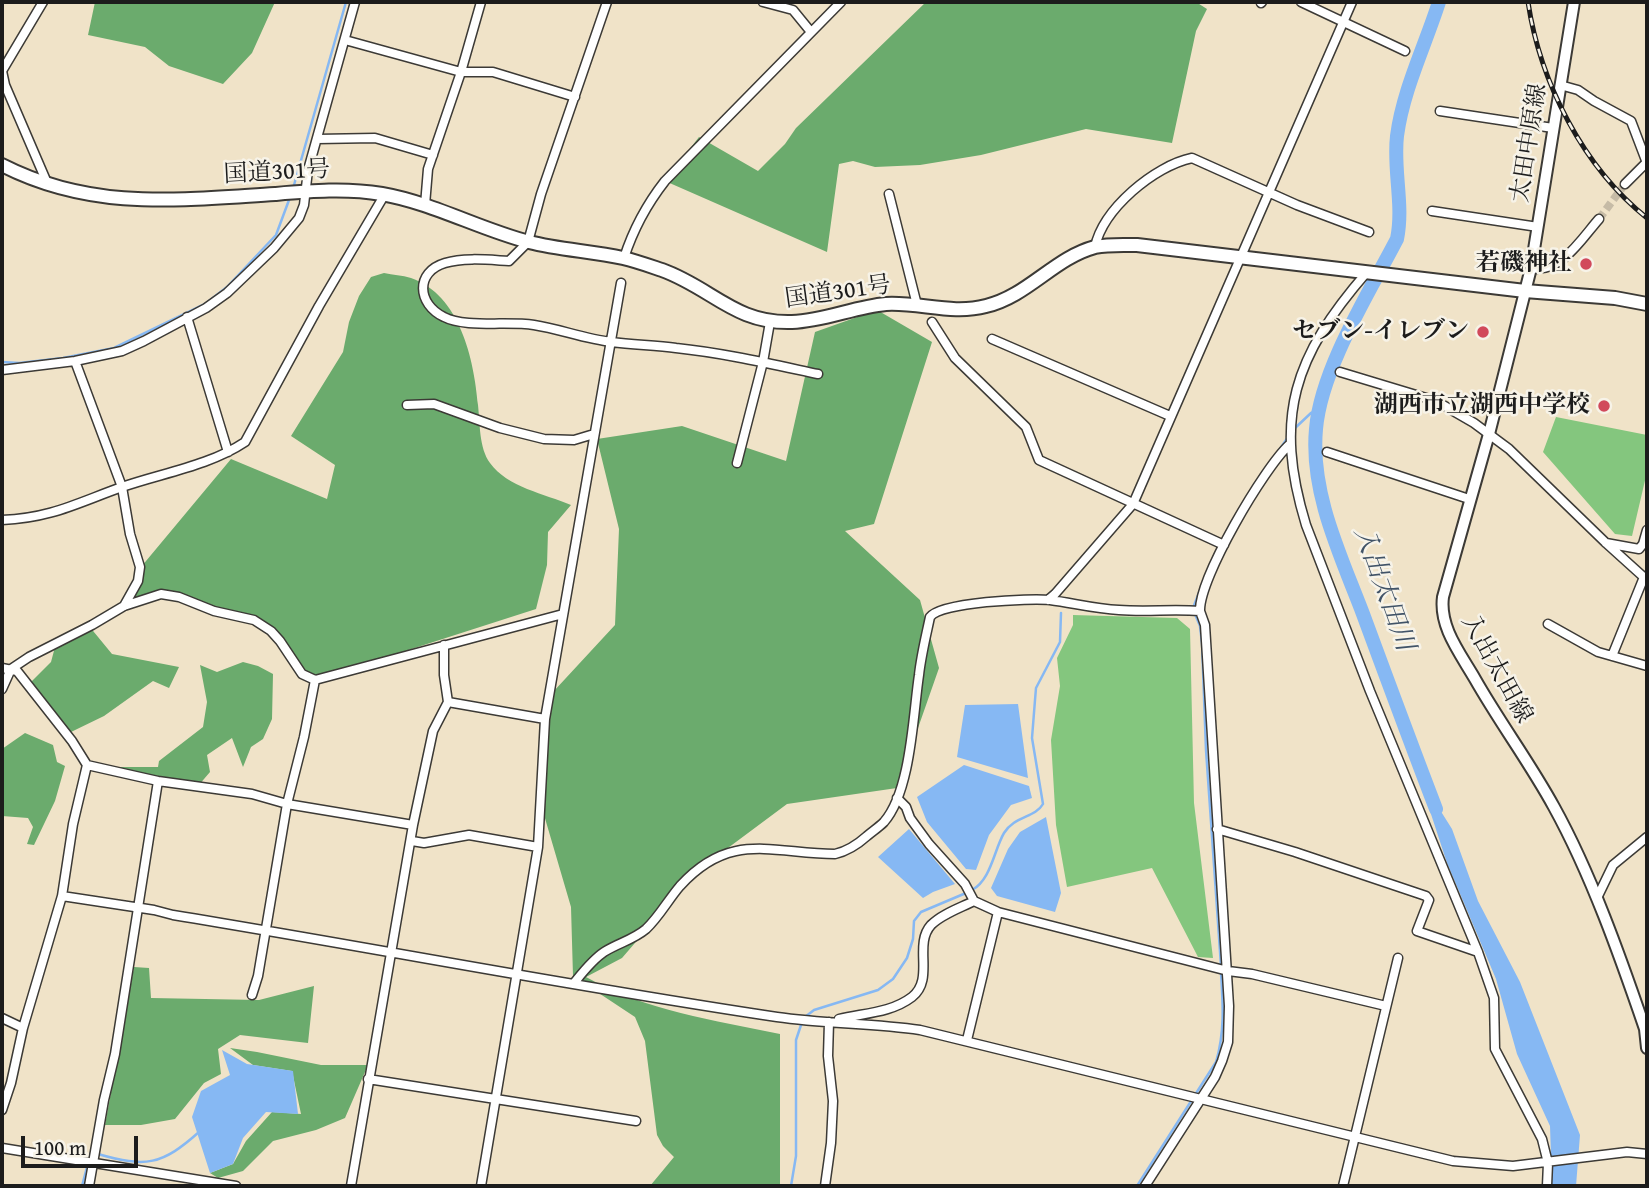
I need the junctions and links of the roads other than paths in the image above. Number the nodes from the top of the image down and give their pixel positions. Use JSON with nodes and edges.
{"nodes":[{"id":1,"x":43,"y":2,"type":"edge"},
{"id":2,"x":355,"y":2,"type":"edge"},
{"id":3,"x":481,"y":2,"type":"edge"},
{"id":4,"x":607,"y":2,"type":"edge"},
{"id":5,"x":764,"y":2,"type":"edge"},
{"id":6,"x":841,"y":2,"type":"edge"},
{"id":7,"x":1301,"y":2,"type":"edge"},
{"id":8,"x":1352,"y":2,"type":"edge"},
{"id":9,"x":1574,"y":2,"type":"edge"},
{"id":10,"x":1344,"y":21,"type":"junction"},
{"id":11,"x":811,"y":32,"type":"junction"},
{"id":12,"x":345,"y":40,"type":"junction"},
{"id":13,"x":1405,"y":51,"type":"dead end"},
{"id":14,"x":461,"y":72,"type":"junction"},
{"id":15,"x":1560,"y":85,"type":"junction"},
{"id":16,"x":575,"y":97,"type":"junction"},
{"id":17,"x":1440,"y":111,"type":"dead end"},
{"id":18,"x":1553,"y":128,"type":"junction"},
{"id":19,"x":317,"y":139,"type":"junction"},
{"id":20,"x":433,"y":155,"type":"junction"},
{"id":21,"x":1647,"y":163,"type":"edge"},
{"id":22,"x":2,"y":165,"type":"edge"},
{"id":23,"x":1625,"y":184,"type":"tunnel mouth"},
{"id":24,"x":49,"y":186,"type":"junction"},
{"id":25,"x":306,"y":191,"type":"junction"},
{"id":26,"x":1269,"y":192,"type":"junction"},
{"id":27,"x":385,"y":194,"type":"junction"},
{"id":28,"x":889,"y":194,"type":"dead end"},
{"id":29,"x":425,"y":205,"type":"junction"},
{"id":30,"x":1433,"y":211,"type":"dead end"},
{"id":31,"x":1599,"y":219,"type":"tunnel mouth"},
{"id":32,"x":1538,"y":227,"type":"junction"},
{"id":33,"x":1369,"y":232,"type":"dead end"},
{"id":34,"x":528,"y":242,"type":"junction"},
{"id":35,"x":1095,"y":247,"type":"junction"},
{"id":36,"x":1241,"y":257,"type":"junction"},
{"id":37,"x":624,"y":258,"type":"junction"},
{"id":38,"x":1531,"y":268,"type":"junction"},
{"id":39,"x":1367,"y":272,"type":"junction"},
{"id":40,"x":621,"y":283,"type":"dead end"},
{"id":41,"x":1525,"y":291,"type":"junction"},
{"id":42,"x":1647,"y":304,"type":"edge"},
{"id":43,"x":917,"y":305,"type":"junction"},
{"id":44,"x":187,"y":317,"type":"junction"},
{"id":45,"x":770,"y":322,"type":"junction"},
{"id":46,"x":932,"y":323,"type":"dead end"},
{"id":47,"x":992,"y":339,"type":"dead end"},
{"id":48,"x":611,"y":342,"type":"junction"},
{"id":49,"x":75,"y":361,"type":"junction"},
{"id":50,"x":762,"y":362,"type":"junction"},
{"id":51,"x":2,"y":370,"type":"edge"},
{"id":52,"x":1340,"y":372,"type":"dead end"},
{"id":53,"x":818,"y":374,"type":"dead end"},
{"id":54,"x":407,"y":405,"type":"dead end"},
{"id":55,"x":1170,"y":416,"type":"junction"},
{"id":56,"x":594,"y":434,"type":"junction"},
{"id":57,"x":1489,"y":434,"type":"junction"},
{"id":58,"x":1289,"y":445,"type":"junction"},
{"id":59,"x":228,"y":452,"type":"junction"},
{"id":60,"x":1327,"y":452,"type":"dead end"},
{"id":61,"x":737,"y":463,"type":"dead end"},
{"id":62,"x":122,"y":487,"type":"junction"},
{"id":63,"x":1469,"y":499,"type":"junction"},
{"id":64,"x":1133,"y":503,"type":"junction"},
{"id":65,"x":2,"y":520,"type":"edge"},
{"id":66,"x":1647,"y":530,"type":"edge"},
{"id":67,"x":1606,"y":543,"type":"junction"},
{"id":68,"x":1224,"y":545,"type":"junction"},
{"id":69,"x":1645,"y":578,"type":"edge"},
{"id":70,"x":1048,"y":600,"type":"junction"},
{"id":71,"x":124,"y":606,"type":"junction"},
{"id":72,"x":1200,"y":611,"type":"junction"},
{"id":73,"x":563,"y":614,"type":"junction"},
{"id":74,"x":1548,"y":624,"type":"dead end"},
{"id":75,"x":444,"y":645,"type":"junction"},
{"id":76,"x":1612,"y":656,"type":"junction"},
{"id":77,"x":1647,"y":666,"type":"edge"},
{"id":78,"x":6,"y":668,"type":"edge"},
{"id":79,"x":315,"y":680,"type":"junction"},
{"id":80,"x":2,"y":689,"type":"edge"},
{"id":81,"x":448,"y":702,"type":"junction"},
{"id":82,"x":545,"y":719,"type":"junction"},
{"id":83,"x":87,"y":765,"type":"junction"},
{"id":84,"x":158,"y":781,"type":"junction"},
{"id":85,"x":897,"y":798,"type":"junction"},
{"id":86,"x":286,"y":804,"type":"junction"},
{"id":87,"x":413,"y":825,"type":"junction"},
{"id":88,"x":1217,"y":829,"type":"junction"},
{"id":89,"x":1647,"y":837,"type":"edge"},
{"id":90,"x":412,"y":841,"type":"junction"},
{"id":91,"x":538,"y":847,"type":"junction"},
{"id":92,"x":62,"y":896,"type":"junction"},
{"id":93,"x":1597,"y":898,"type":"junction"},
{"id":94,"x":974,"y":901,"type":"junction"},
{"id":95,"x":138,"y":908,"type":"junction"},
{"id":96,"x":998,"y":912,"type":"junction"},
{"id":97,"x":267,"y":930,"type":"junction"},
{"id":98,"x":391,"y":952,"type":"junction"},
{"id":99,"x":1478,"y":952,"type":"junction"},
{"id":100,"x":1398,"y":958,"type":"dead end"},
{"id":101,"x":1228,"y":971,"type":"junction"},
{"id":102,"x":517,"y":974,"type":"junction"},
{"id":103,"x":574,"y":983,"type":"junction"},
{"id":104,"x":252,"y":995,"type":"dead end"},
{"id":105,"x":1386,"y":1006,"type":"junction"},
{"id":106,"x":2,"y":1018,"type":"edge"},
{"id":107,"x":829,"y":1022,"type":"junction"},
{"id":108,"x":23,"y":1028,"type":"junction"},
{"id":109,"x":967,"y":1040,"type":"junction"},
{"id":110,"x":1647,"y":1048,"type":"edge"},
{"id":111,"x":368,"y":1079,"type":"junction"},
{"id":112,"x":1202,"y":1098,"type":"junction"},
{"id":113,"x":496,"y":1100,"type":"junction"},
{"id":114,"x":2,"y":1111,"type":"edge"},
{"id":115,"x":636,"y":1121,"type":"dead end"},
{"id":116,"x":1356,"y":1137,"type":"junction"},
{"id":117,"x":2,"y":1148,"type":"edge"},
{"id":118,"x":1647,"y":1154,"type":"edge"},
{"id":119,"x":91,"y":1157,"type":"junction"},
{"id":120,"x":1548,"y":1163,"type":"junction"},
{"id":121,"x":214,"y":1184,"type":"edge"},
{"id":122,"x":89,"y":1186,"type":"edge"},
{"id":123,"x":236,"y":1186,"type":"edge"},
{"id":124,"x":351,"y":1186,"type":"edge"},
{"id":125,"x":481,"y":1186,"type":"edge"},
{"id":126,"x":825,"y":1186,"type":"edge"},
{"id":127,"x":1145,"y":1186,"type":"edge"},
{"id":128,"x":1343,"y":1186,"type":"edge"},
{"id":129,"x":1547,"y":1186,"type":"edge"}],
"edges":[{"from":1,"to":24,"type":"street"},
{"from":2,"to":12,"type":"street"},
{"from":3,"to":14,"type":"street"},
{"from":4,"to":16,"type":"street"},
{"from":5,"to":11,"type":"street"},
{"from":6,"to":11,"type":"street"},
{"from":7,"to":10,"type":"street"},
{"from":8,"to":10,"type":"street"},
{"from":9,"to":15,"type":"main road","name":"太田中原線"},
{"from":10,"to":13,"type":"street"},
{"from":10,"to":26,"type":"street"},
{"from":11,"to":37,"type":"street"},
{"from":12,"to":14,"type":"street"},
{"from":12,"to":19,"type":"street"},
{"from":14,"to":16,"type":"street"},
{"from":14,"to":20,"type":"street"},
{"from":15,"to":18,"type":"main road","name":"太田中原線"},
{"from":15,"to":21,"type":"street"},
{"from":16,"to":34,"type":"street"},
{"from":17,"to":18,"type":"street"},
{"from":18,"to":32,"type":"main road","name":"太田中原線"},
{"from":19,"to":20,"type":"street"},
{"from":19,"to":25,"type":"street"},
{"from":20,"to":29,"type":"street"},
{"from":21,"to":23,"type":"street"},
{"from":22,"to":24,"type":"highway","name":"国道301号"},
{"from":24,"to":25,"type":"highway","name":"国道301号"},
{"from":25,"to":27,"type":"highway","name":"国道301号"},
{"from":25,"to":44,"type":"street"},
{"from":26,"to":33,"type":"street"},
{"from":26,"to":35,"type":"street"},
{"from":26,"to":36,"type":"street"},
{"from":27,"to":29,"type":"highway","name":"国道301号"},
{"from":27,"to":59,"type":"street"},
{"from":28,"to":43,"type":"street"},
{"from":29,"to":34,"type":"highway","name":"国道301号"},
{"from":30,"to":32,"type":"street"},
{"from":31,"to":38,"type":"street"},
{"from":32,"to":38,"type":"main road","name":"太田中原線"},
{"from":34,"to":37,"type":"highway","name":"国道301号"},
{"from":34,"to":48,"type":"street"},
{"from":35,"to":36,"type":"highway","name":"国道301号"},
{"from":35,"to":43,"type":"highway","name":"国道301号"},
{"from":36,"to":39,"type":"highway","name":"国道301号"},
{"from":36,"to":55,"type":"street"},
{"from":37,"to":45,"type":"highway","name":"国道301号"},
{"from":38,"to":41,"type":"main road","name":"太田中原線"},
{"from":39,"to":41,"type":"highway","name":"国道301号"},
{"from":39,"to":58,"type":"street"},
{"from":40,"to":48,"type":"street"},
{"from":41,"to":42,"type":"highway","name":"国道301号"},
{"from":41,"to":57,"type":"main road","name":"入出太田線"},
{"from":43,"to":45,"type":"highway","name":"国道301号"},
{"from":44,"to":49,"type":"street"},
{"from":44,"to":59,"type":"street"},
{"from":45,"to":50,"type":"street"},
{"from":46,"to":64,"type":"street"},
{"from":47,"to":55,"type":"street"},
{"from":48,"to":50,"type":"street"},
{"from":48,"to":56,"type":"street"},
{"from":49,"to":51,"type":"street"},
{"from":49,"to":62,"type":"street"},
{"from":50,"to":53,"type":"street"},
{"from":50,"to":61,"type":"street"},
{"from":52,"to":57,"type":"street"},
{"from":54,"to":56,"type":"street"},
{"from":55,"to":64,"type":"street"},
{"from":56,"to":73,"type":"street"},
{"from":57,"to":63,"type":"main road","name":"入出太田線"},
{"from":57,"to":67,"type":"street"},
{"from":58,"to":68,"type":"street"},
{"from":58,"to":99,"type":"street"},
{"from":59,"to":62,"type":"street"},
{"from":60,"to":63,"type":"street"},
{"from":62,"to":65,"type":"street"},
{"from":62,"to":71,"type":"street"},
{"from":63,"to":93,"type":"main road","name":"入出太田線"},
{"from":64,"to":68,"type":"street"},
{"from":64,"to":70,"type":"street"},
{"from":66,"to":67,"type":"street"},
{"from":67,"to":69,"type":"street"},
{"from":68,"to":72,"type":"street"},
{"from":69,"to":76,"type":"street"},
{"from":70,"to":72,"type":"street"},
{"from":70,"to":85,"type":"street"},
{"from":71,"to":78,"type":"street"},
{"from":71,"to":79,"type":"street"},
{"from":72,"to":88,"type":"street"},
{"from":73,"to":75,"type":"street"},
{"from":73,"to":82,"type":"street"},
{"from":74,"to":76,"type":"street"},
{"from":75,"to":79,"type":"street"},
{"from":75,"to":81,"type":"street"},
{"from":76,"to":77,"type":"street"},
{"from":78,"to":80,"type":"street"},
{"from":78,"to":83,"type":"street"},
{"from":79,"to":86,"type":"street"},
{"from":81,"to":82,"type":"street"},
{"from":81,"to":87,"type":"street"},
{"from":82,"to":91,"type":"street"},
{"from":83,"to":84,"type":"street"},
{"from":83,"to":92,"type":"street"},
{"from":84,"to":86,"type":"street"},
{"from":84,"to":95,"type":"street"},
{"from":85,"to":94,"type":"street"},
{"from":85,"to":103,"type":"street"},
{"from":86,"to":87,"type":"street"},
{"from":86,"to":97,"type":"street"},
{"from":87,"to":90,"type":"street"},
{"from":88,"to":99,"type":"street"},
{"from":88,"to":101,"type":"street"},
{"from":89,"to":93,"type":"street"},
{"from":90,"to":91,"type":"street"},
{"from":90,"to":98,"type":"street"},
{"from":91,"to":102,"type":"street"},
{"from":92,"to":95,"type":"street"},
{"from":92,"to":108,"type":"street"},
{"from":93,"to":110,"type":"main road","name":"入出太田線"},
{"from":94,"to":96,"type":"street"},
{"from":94,"to":107,"type":"street"},
{"from":95,"to":97,"type":"street"},
{"from":95,"to":119,"type":"street"},
{"from":96,"to":101,"type":"street"},
{"from":96,"to":109,"type":"street"},
{"from":97,"to":98,"type":"street"},
{"from":97,"to":104,"type":"street"},
{"from":98,"to":102,"type":"street"},
{"from":98,"to":111,"type":"street"},
{"from":99,"to":120,"type":"street"},
{"from":100,"to":105,"type":"street"},
{"from":101,"to":105,"type":"street"},
{"from":101,"to":112,"type":"street"},
{"from":102,"to":103,"type":"street"},
{"from":102,"to":113,"type":"street"},
{"from":103,"to":107,"type":"street"},
{"from":105,"to":116,"type":"street"},
{"from":106,"to":108,"type":"street"},
{"from":107,"to":109,"type":"street"},
{"from":107,"to":126,"type":"street"},
{"from":108,"to":114,"type":"street"},
{"from":109,"to":112,"type":"street"},
{"from":111,"to":113,"type":"street"},
{"from":111,"to":124,"type":"street"},
{"from":112,"to":116,"type":"street"},
{"from":112,"to":127,"type":"street"},
{"from":113,"to":115,"type":"street"},
{"from":113,"to":125,"type":"street"},
{"from":116,"to":120,"type":"street"},
{"from":116,"to":128,"type":"street"},
{"from":117,"to":119,"type":"street"},
{"from":118,"to":120,"type":"street"},
{"from":119,"to":121,"type":"street"},
{"from":119,"to":122,"type":"street"},
{"from":120,"to":129,"type":"street"},
{"from":121,"to":123,"type":"street"}]}
